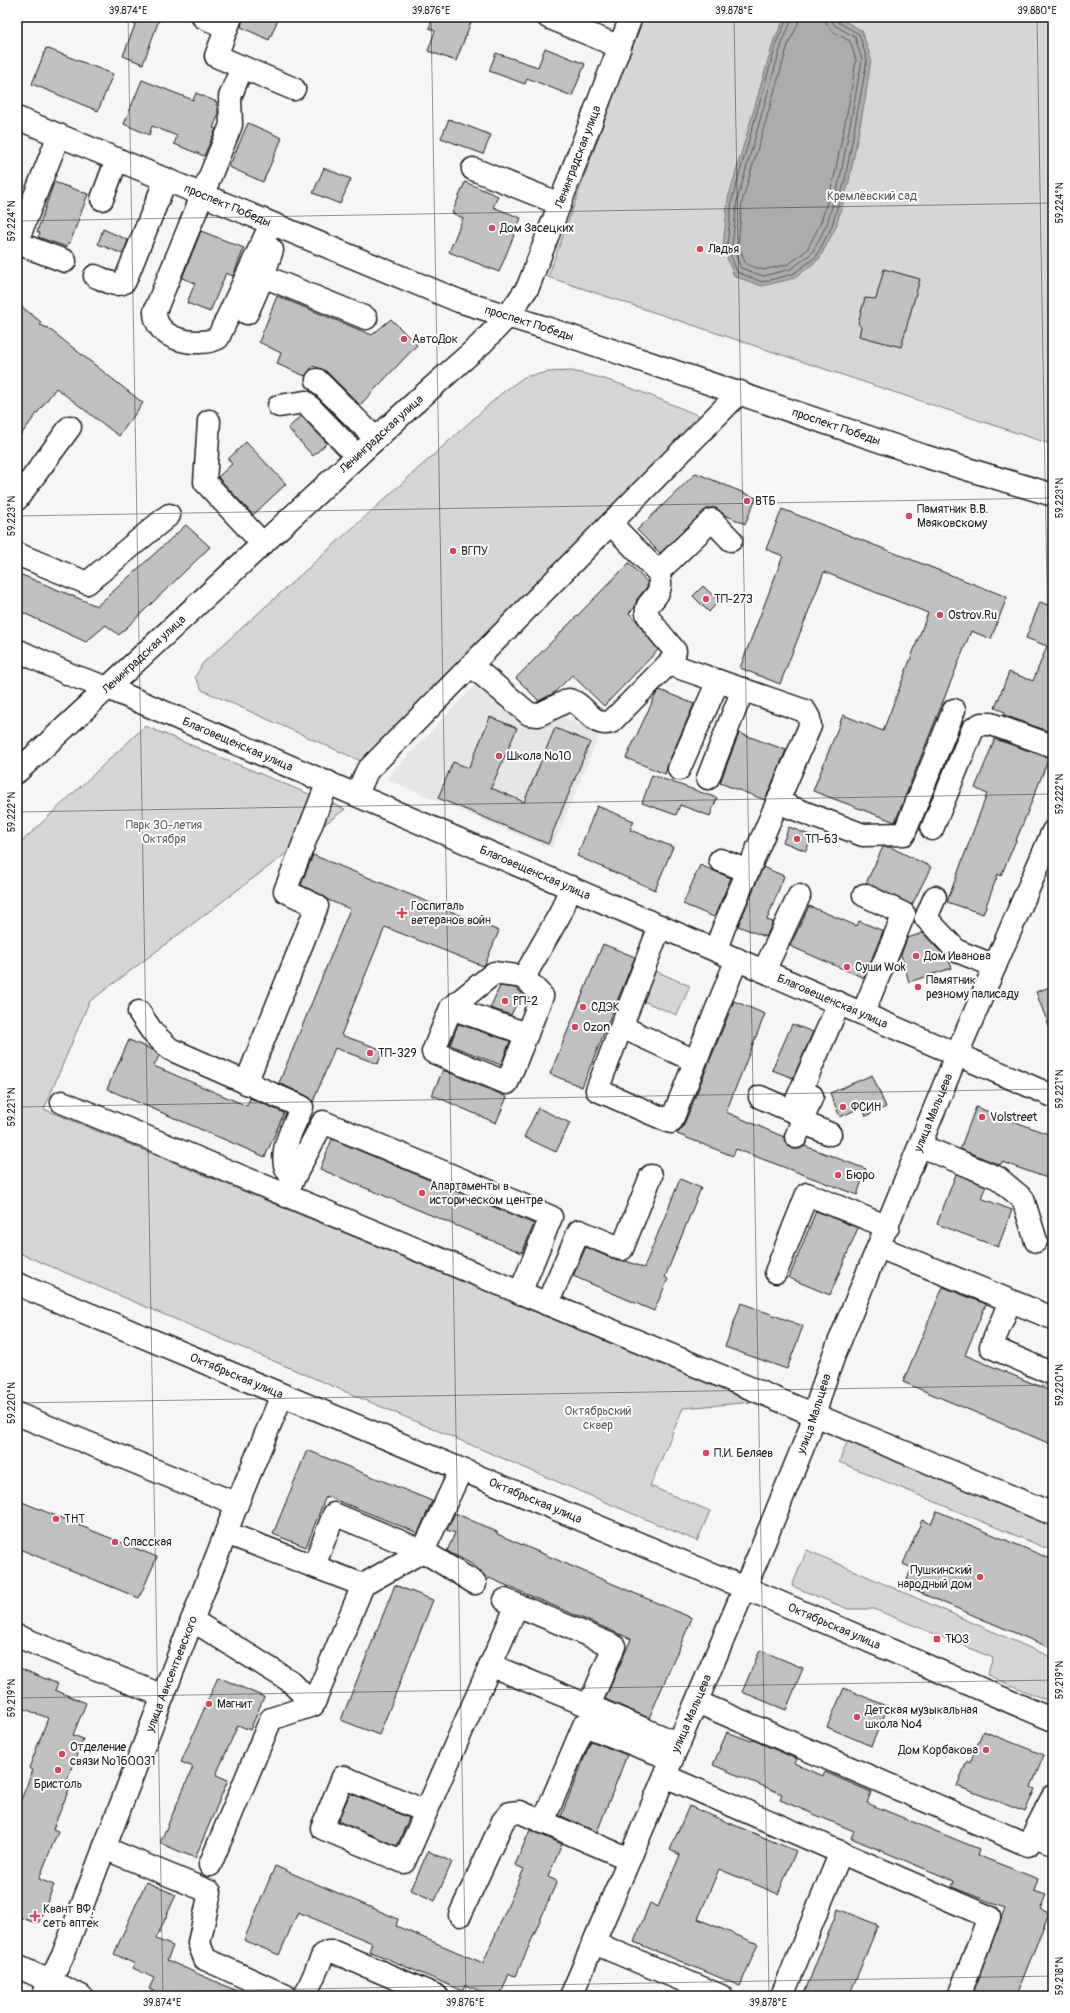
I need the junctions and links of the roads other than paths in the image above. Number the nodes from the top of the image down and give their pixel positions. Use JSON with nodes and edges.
{"nodes":[{"id":1,"x":203,"y":17,"type":"edge"},
{"id":2,"x":548,"y":17,"type":"edge"},
{"id":3,"x":631,"y":17,"type":"edge"},
{"id":4,"x":229,"y":22,"type":"edge"},
{"id":5,"x":620,"y":47,"type":"junction"},
{"id":6,"x":242,"y":67,"type":"junction"},
{"id":7,"x":294,"y":89,"type":"dead end"},
{"id":8,"x":17,"y":118,"type":"edge"},
{"id":9,"x":59,"y":135,"type":"junction"},
{"id":10,"x":117,"y":159,"type":"junction"},
{"id":11,"x":473,"y":169,"type":"dead end"},
{"id":12,"x":166,"y":179,"type":"junction"},
{"id":13,"x":204,"y":195,"type":"junction"},
{"id":14,"x":102,"y":200,"type":"dead end"},
{"id":15,"x":560,"y":204,"type":"junction"},
{"id":16,"x":275,"y":226,"type":"junction"},
{"id":17,"x":17,"y":242,"type":"edge"},
{"id":18,"x":65,"y":261,"type":"dead end"},
{"id":19,"x":95,"y":276,"type":"dead end"},
{"id":20,"x":263,"y":276,"type":"junction"},
{"id":21,"x":247,"y":313,"type":"dead end"},
{"id":22,"x":507,"y":316,"type":"junction"},
{"id":23,"x":366,"y":318,"type":"dead end"},
{"id":24,"x":317,"y":380,"type":"dead end"},
{"id":25,"x":740,"y":392,"type":"junction"},
{"id":26,"x":279,"y":406,"type":"dead end"},
{"id":27,"x":209,"y":421,"type":"dead end"},
{"id":28,"x":70,"y":427,"type":"dead end"},
{"id":29,"x":376,"y":439,"type":"junction"},
{"id":30,"x":357,"y":456,"type":"junction"},
{"id":31,"x":1053,"y":495,"type":"edge"},
{"id":32,"x":17,"y":499,"type":"edge"},
{"id":33,"x":169,"y":515,"type":"dead end"},
{"id":34,"x":612,"y":524,"type":"junction"},
{"id":35,"x":731,"y":540,"type":"dead end"},
{"id":36,"x":263,"y":544,"type":"junction"},
{"id":37,"x":17,"y":554,"type":"edge"},
{"id":38,"x":658,"y":572,"type":"junction"},
{"id":39,"x":17,"y":650,"type":"edge"},
{"id":40,"x":669,"y":664,"type":"junction"},
{"id":41,"x":472,"y":666,"type":"junction"},
{"id":42,"x":718,"y":680,"type":"junction"},
{"id":43,"x":108,"y":688,"type":"junction"},
{"id":44,"x":743,"y":689,"type":"junction"},
{"id":45,"x":954,"y":710,"type":"dead end"},
{"id":46,"x":1053,"y":746,"type":"edge"},
{"id":47,"x":679,"y":769,"type":"dead end"},
{"id":48,"x":17,"y":772,"type":"edge"},
{"id":49,"x":708,"y":778,"type":"dead end"},
{"id":50,"x":328,"y":782,"type":"junction"},
{"id":51,"x":357,"y":794,"type":"junction"},
{"id":52,"x":777,"y":802,"type":"junction"},
{"id":53,"x":932,"y":829,"type":"dead end"},
{"id":54,"x":1053,"y":831,"type":"edge"},
{"id":55,"x":720,"y":860,"type":"dead end"},
{"id":56,"x":748,"y":871,"type":"junction"},
{"id":57,"x":571,"y":887,"type":"junction"},
{"id":58,"x":799,"y":896,"type":"dead end"},
{"id":59,"x":864,"y":896,"type":"dead end"},
{"id":60,"x":935,"y":897,"type":"dead end"},
{"id":61,"x":904,"y":914,"type":"junction"},
{"id":62,"x":926,"y":918,"type":"junction"},
{"id":63,"x":660,"y":926,"type":"junction"},
{"id":64,"x":716,"y":949,"type":"junction"},
{"id":65,"x":737,"y":959,"type":"junction"},
{"id":66,"x":995,"y":966,"type":"junction"},
{"id":67,"x":764,"y":971,"type":"junction"},
{"id":68,"x":524,"y":977,"type":"junction"},
{"id":69,"x":451,"y":1008,"type":"junction"},
{"id":70,"x":850,"y":1008,"type":"junction"},
{"id":71,"x":139,"y":1012,"type":"dead end"},
{"id":72,"x":622,"y":1027,"type":"junction"},
{"id":73,"x":527,"y":1034,"type":"junction"},
{"id":74,"x":957,"y":1054,"type":"junction"},
{"id":75,"x":695,"y":1061,"type":"junction"},
{"id":76,"x":246,"y":1083,"type":"junction"},
{"id":77,"x":1053,"y":1096,"type":"edge"},
{"id":78,"x":760,"y":1097,"type":"dead end"},
{"id":79,"x":62,"y":1102,"type":"dead end"},
{"id":80,"x":830,"y":1134,"type":"dead end"},
{"id":81,"x":921,"y":1146,"type":"junction"},
{"id":82,"x":651,"y":1176,"type":"dead end"},
{"id":83,"x":289,"y":1188,"type":"junction"},
{"id":84,"x":888,"y":1227,"type":"junction"},
{"id":85,"x":1036,"y":1241,"type":"dead end"},
{"id":86,"x":879,"y":1248,"type":"junction"},
{"id":87,"x":776,"y":1272,"type":"dead end"},
{"id":88,"x":17,"y":1284,"type":"edge"},
{"id":89,"x":520,"y":1293,"type":"junction"},
{"id":90,"x":1010,"y":1301,"type":"junction"},
{"id":91,"x":547,"y":1304,"type":"junction"},
{"id":92,"x":1050,"y":1317,"type":"dead end"},
{"id":93,"x":1053,"y":1374,"type":"edge"},
{"id":94,"x":282,"y":1395,"type":"junction"},
{"id":95,"x":17,"y":1414,"type":"edge"},
{"id":96,"x":816,"y":1414,"type":"junction"},
{"id":97,"x":461,"y":1470,"type":"junction"},
{"id":98,"x":237,"y":1504,"type":"junction"},
{"id":99,"x":1053,"y":1514,"type":"edge"},
{"id":100,"x":226,"y":1533,"type":"junction"},
{"id":101,"x":423,"y":1551,"type":"junction"},
{"id":102,"x":314,"y":1566,"type":"junction"},
{"id":103,"x":475,"y":1583,"type":"dead end"},
{"id":104,"x":363,"y":1585,"type":"junction"},
{"id":105,"x":745,"y":1588,"type":"junction"},
{"id":106,"x":192,"y":1620,"type":"junction"},
{"id":107,"x":17,"y":1636,"type":"edge"},
{"id":108,"x":490,"y":1665,"type":"junction"},
{"id":109,"x":163,"y":1696,"type":"junction"},
{"id":110,"x":697,"y":1702,"type":"junction"},
{"id":111,"x":313,"y":1705,"type":"junction"},
{"id":112,"x":589,"y":1706,"type":"junction"},
{"id":113,"x":1053,"y":1720,"type":"edge"},
{"id":114,"x":672,"y":1760,"type":"junction"},
{"id":115,"x":1053,"y":1796,"type":"edge"},
{"id":116,"x":425,"y":1811,"type":"junction"},
{"id":117,"x":543,"y":1822,"type":"junction"},
{"id":118,"x":1033,"y":1836,"type":"junction"},
{"id":119,"x":1053,"y":1843,"type":"edge"},
{"id":120,"x":104,"y":1848,"type":"junction"},
{"id":121,"x":841,"y":1852,"type":"junction"},
{"id":122,"x":629,"y":1859,"type":"junction"},
{"id":123,"x":210,"y":1865,"type":"dead end"},
{"id":124,"x":460,"y":1915,"type":"dead end"},
{"id":125,"x":594,"y":1943,"type":"junction"},
{"id":126,"x":17,"y":1966,"type":"edge"},
{"id":127,"x":46,"y":1989,"type":"edge"},
{"id":128,"x":694,"y":1991,"type":"edge"},
{"id":129,"x":81,"y":1996,"type":"edge"},
{"id":130,"x":286,"y":1996,"type":"edge"},
{"id":131,"x":305,"y":1996,"type":"edge"},
{"id":132,"x":437,"y":1996,"type":"edge"},
{"id":133,"x":571,"y":1996,"type":"edge"},
{"id":134,"x":721,"y":1996,"type":"edge"},
{"id":135,"x":782,"y":1996,"type":"edge"},
{"id":136,"x":958,"y":1996,"type":"edge"}],
"edges":[{"from":1,"to":4,"type":"street"},
{"from":2,"to":5,"type":"street"},
{"from":3,"to":5,"type":"street","name":"Ленинградская улица"},
{"from":4,"to":6,"type":"street"},
{"from":5,"to":15,"type":"street","name":"Ленинградская улица"},
{"from":6,"to":7,"type":"street"},
{"from":6,"to":13,"type":"street"},
{"from":8,"to":9,"type":"street","name":"проспект Победы"},
{"from":9,"to":10,"type":"street","name":"проспект Победы"},
{"from":9,"to":17,"type":"street"},
{"from":10,"to":12,"type":"street","name":"проспект Победы"},
{"from":10,"to":14,"type":"street"},
{"from":11,"to":15,"type":"street"},
{"from":12,"to":13,"type":"street","name":"проспект Победы"},
{"from":12,"to":19,"type":"street"},
{"from":13,"to":16,"type":"street","name":"проспект Победы"},
{"from":13,"to":16,"type":"street"},
{"from":15,"to":22,"type":"street","name":"Ленинградская улица"},
{"from":16,"to":20,"type":"street"},
{"from":16,"to":22,"type":"street","name":"проспект Победы"},
{"from":17,"to":18,"type":"street"},
{"from":20,"to":21,"type":"street"},
{"from":20,"to":23,"type":"street"},
{"from":22,"to":25,"type":"street","name":"проспект Победы"},
{"from":22,"to":29,"type":"street","name":"Ленинградская улица"},
{"from":24,"to":29,"type":"street"},
{"from":25,"to":31,"type":"street","name":"проспект Победы"},
{"from":25,"to":34,"type":"street"},
{"from":26,"to":30,"type":"street"},
{"from":27,"to":36,"type":"street"},
{"from":28,"to":32,"type":"street"},
{"from":29,"to":30,"type":"street","name":"Ленинградская улица"},
{"from":30,"to":36,"type":"street","name":"Ленинградская улица"},
{"from":33,"to":37,"type":"street"},
{"from":34,"to":38,"type":"street"},
{"from":34,"to":41,"type":"street"},
{"from":35,"to":38,"type":"street"},
{"from":36,"to":43,"type":"street","name":"Ленинградская улица"},
{"from":38,"to":40,"type":"street"},
{"from":39,"to":43,"type":"street","name":"Благовещенская улица"},
{"from":40,"to":41,"type":"street"},
{"from":40,"to":42,"type":"street"},
{"from":41,"to":51,"type":"street"},
{"from":42,"to":44,"type":"street"},
{"from":42,"to":47,"type":"street"},
{"from":43,"to":48,"type":"street","name":"Ленинградская улица"},
{"from":43,"to":50,"type":"street","name":"Благовещенская улица"},
{"from":44,"to":49,"type":"street"},
{"from":44,"to":52,"type":"street"},
{"from":45,"to":52,"type":"street"},
{"from":46,"to":53,"type":"street"},
{"from":50,"to":51,"type":"street","name":"Благовещенская улица"},
{"from":50,"to":76,"type":"street"},
{"from":51,"to":57,"type":"street","name":"Благовещенская улица"},
{"from":52,"to":56,"type":"street"},
{"from":54,"to":66,"type":"street","name":"улица Мальцева"},
{"from":55,"to":56,"type":"street"},
{"from":56,"to":64,"type":"street"},
{"from":57,"to":63,"type":"street","name":"Благовещенская улица"},
{"from":57,"to":68,"type":"street"},
{"from":58,"to":67,"type":"street"},
{"from":59,"to":61,"type":"street"},
{"from":60,"to":62,"type":"street"},
{"from":61,"to":62,"type":"street"},
{"from":61,"to":70,"type":"street"},
{"from":62,"to":66,"type":"street"},
{"from":63,"to":64,"type":"street","name":"Благовещенская улица"},
{"from":63,"to":72,"type":"street"},
{"from":64,"to":65,"type":"street","name":"Благовещенская улица"},
{"from":65,"to":67,"type":"street","name":"Благовещенская улица"},
{"from":65,"to":75,"type":"street"},
{"from":66,"to":74,"type":"street","name":"улица Мальцева"},
{"from":67,"to":70,"type":"street","name":"Благовещенская улица"},
{"from":68,"to":69,"type":"street"},
{"from":68,"to":73,"type":"street"},
{"from":69,"to":73,"type":"street"},
{"from":69,"to":73,"type":"street"},
{"from":70,"to":74,"type":"street","name":"Благовещенская улица"},
{"from":70,"to":78,"type":"street"},
{"from":70,"to":80,"type":"street"},
{"from":71,"to":76,"type":"street"},
{"from":72,"to":75,"type":"street"},
{"from":72,"to":75,"type":"street"},
{"from":74,"to":77,"type":"street","name":"Благовещенская улица"},
{"from":74,"to":81,"type":"street","name":"улица Мальцева"},
{"from":76,"to":83,"type":"street"},
{"from":79,"to":83,"type":"street"},
{"from":81,"to":84,"type":"street","name":"улица Мальцева"},
{"from":81,"to":85,"type":"street"},
{"from":82,"to":91,"type":"street"},
{"from":83,"to":89,"type":"street"},
{"from":83,"to":89,"type":"street"},
{"from":84,"to":86,"type":"street","name":"улица Мальцева"},
{"from":84,"to":87,"type":"street"},
{"from":86,"to":90,"type":"street"},
{"from":86,"to":96,"type":"street","name":"улица Мальцева"},
{"from":88,"to":94,"type":"street","name":"Октябрьская улица"},
{"from":89,"to":91,"type":"street"},
{"from":90,"to":92,"type":"street"},
{"from":90,"to":93,"type":"street"},
{"from":91,"to":96,"type":"street"},
{"from":94,"to":97,"type":"street","name":"Октябрьская улица"},
{"from":94,"to":98,"type":"street","name":"улица Авксентьевского"},
{"from":95,"to":98,"type":"street"},
{"from":96,"to":99,"type":"street"},
{"from":96,"to":105,"type":"street","name":"улица Мальцева"},
{"from":97,"to":101,"type":"street"},
{"from":97,"to":105,"type":"street","name":"Октябрьская улица"},
{"from":98,"to":100,"type":"street","name":"улица Авксентьевского"},
{"from":100,"to":102,"type":"street"},
{"from":100,"to":106,"type":"street","name":"улица Авксентьевского"},
{"from":101,"to":102,"type":"street"},
{"from":101,"to":103,"type":"street"},
{"from":101,"to":104,"type":"street"},
{"from":102,"to":104,"type":"street"},
{"from":104,"to":111,"type":"street"},
{"from":105,"to":110,"type":"street","name":"улица Мальцева"},
{"from":105,"to":113,"type":"street","name":"Октябрьская улица"},
{"from":106,"to":109,"type":"street","name":"улица Авксентьевского"},
{"from":106,"to":111,"type":"street"},
{"from":107,"to":109,"type":"street"},
{"from":108,"to":112,"type":"street"},
{"from":108,"to":112,"type":"street"},
{"from":108,"to":116,"type":"street"},
{"from":109,"to":120,"type":"street","name":"улица Авксентьевского"},
{"from":110,"to":114,"type":"street","name":"улица Мальцева"},
{"from":110,"to":118,"type":"street"},
{"from":111,"to":123,"type":"street"},
{"from":112,"to":114,"type":"street"},
{"from":114,"to":117,"type":"street"},
{"from":114,"to":121,"type":"street"},
{"from":114,"to":122,"type":"street","name":"улица Мальцева"},
{"from":115,"to":118,"type":"street"},
{"from":116,"to":116,"type":"street"},
{"from":117,"to":122,"type":"street"},
{"from":117,"to":124,"type":"street"},
{"from":118,"to":119,"type":"street"},
{"from":120,"to":127,"type":"street","name":"улица Авксентьевского"},
{"from":120,"to":130,"type":"street"},
{"from":121,"to":135,"type":"street"},
{"from":121,"to":136,"type":"street"},
{"from":122,"to":125,"type":"street","name":"улица Мальцева"},
{"from":125,"to":128,"type":"street"},
{"from":125,"to":133,"type":"street","name":"улица Мальцева"},
{"from":126,"to":127,"type":"street"},
{"from":127,"to":129,"type":"street"},
{"from":128,"to":134,"type":"street"},
{"from":131,"to":132,"type":"street"}]}
